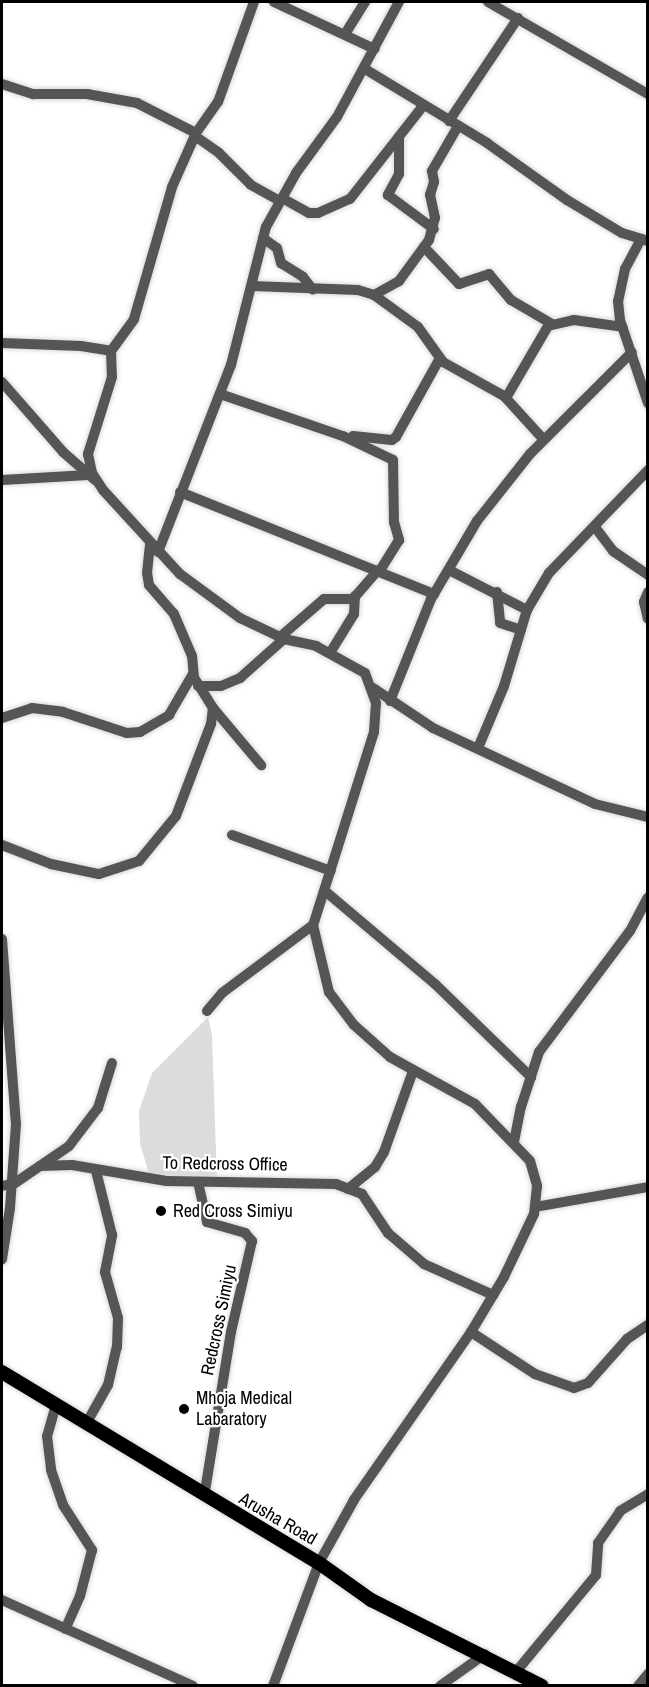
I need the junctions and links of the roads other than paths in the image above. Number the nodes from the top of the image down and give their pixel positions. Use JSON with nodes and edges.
{"nodes":[{"id":1,"x":254,"y":2,"type":"edge"},
{"id":2,"x":274,"y":2,"type":"edge"},
{"id":3,"x":365,"y":2,"type":"edge"},
{"id":4,"x":399,"y":2,"type":"edge"},
{"id":5,"x":488,"y":2,"type":"edge"},
{"id":6,"x":518,"y":18,"type":"junction"},
{"id":7,"x":345,"y":34,"type":"junction"},
{"id":8,"x":375,"y":49,"type":"junction"},
{"id":9,"x":365,"y":69,"type":"junction"},
{"id":10,"x":2,"y":84,"type":"edge"},
{"id":11,"x":648,"y":94,"type":"edge"},
{"id":12,"x":423,"y":106,"type":"junction"},
{"id":13,"x":453,"y":124,"type":"junction"},
{"id":14,"x":195,"y":135,"type":"junction"},
{"id":15,"x":399,"y":137,"type":"junction"},
{"id":16,"x":281,"y":200,"type":"junction"},
{"id":17,"x":434,"y":229,"type":"junction"},
{"id":18,"x":263,"y":238,"type":"junction"},
{"id":19,"x":644,"y":240,"type":"edge"},
{"id":20,"x":424,"y":247,"type":"junction"},
{"id":21,"x":252,"y":286,"type":"junction"},
{"id":22,"x":314,"y":290,"type":"junction"},
{"id":23,"x":374,"y":295,"type":"junction"},
{"id":24,"x":552,"y":324,"type":"junction"},
{"id":25,"x":623,"y":327,"type":"junction"},
{"id":26,"x":2,"y":343,"type":"edge"},
{"id":27,"x":111,"y":351,"type":"junction"},
{"id":28,"x":632,"y":352,"type":"junction"},
{"id":29,"x":440,"y":358,"type":"junction"},
{"id":30,"x":2,"y":382,"type":"edge"},
{"id":31,"x":220,"y":394,"type":"junction"},
{"id":32,"x":506,"y":398,"type":"junction"},
{"id":33,"x":648,"y":403,"type":"edge"},
{"id":34,"x":342,"y":436,"type":"junction"},
{"id":35,"x":544,"y":440,"type":"junction"},
{"id":36,"x":647,"y":471,"type":"edge"},
{"id":37,"x":88,"y":475,"type":"junction"},
{"id":38,"x":2,"y":480,"type":"edge"},
{"id":39,"x":98,"y":482,"type":"junction"},
{"id":40,"x":180,"y":492,"type":"junction"},
{"id":41,"x":595,"y":527,"type":"junction"},
{"id":42,"x":150,"y":542,"type":"junction"},
{"id":43,"x":158,"y":552,"type":"junction"},
{"id":44,"x":379,"y":570,"type":"junction"},
{"id":45,"x":449,"y":570,"type":"junction"},
{"id":46,"x":648,"y":575,"type":"edge"},
{"id":47,"x":497,"y":592,"type":"junction"},
{"id":48,"x":648,"y":592,"type":"edge"},
{"id":49,"x":434,"y":594,"type":"junction"},
{"id":50,"x":355,"y":596,"type":"junction"},
{"id":51,"x":527,"y":610,"type":"junction"},
{"id":52,"x":648,"y":619,"type":"edge"},
{"id":53,"x":521,"y":630,"type":"junction"},
{"id":54,"x":282,"y":638,"type":"junction"},
{"id":55,"x":330,"y":653,"type":"junction"},
{"id":56,"x":193,"y":675,"type":"junction"},
{"id":57,"x":198,"y":686,"type":"junction"},
{"id":58,"x":373,"y":688,"type":"junction"},
{"id":59,"x":390,"y":701,"type":"junction"},
{"id":60,"x":213,"y":708,"type":"junction"},
{"id":61,"x":2,"y":718,"type":"edge"},
{"id":62,"x":478,"y":748,"type":"junction"},
{"id":63,"x":261,"y":765,"type":"dead end"},
{"id":64,"x":648,"y":817,"type":"edge"},
{"id":65,"x":232,"y":835,"type":"dead end"},
{"id":66,"x":2,"y":845,"type":"edge"},
{"id":67,"x":331,"y":872,"type":"junction"},
{"id":68,"x":325,"y":891,"type":"junction"},
{"id":69,"x":648,"y":897,"type":"edge"},
{"id":70,"x":313,"y":925,"type":"junction"},
{"id":71,"x":2,"y":939,"type":"edge"},
{"id":72,"x":207,"y":1011,"type":"dead end"},
{"id":73,"x":112,"y":1063,"type":"dead end"},
{"id":74,"x":413,"y":1071,"type":"junction"},
{"id":75,"x":531,"y":1077,"type":"junction"},
{"id":76,"x":514,"y":1142,"type":"junction"},
{"id":77,"x":40,"y":1166,"type":"junction"},
{"id":78,"x":96,"y":1171,"type":"junction"},
{"id":79,"x":198,"y":1182,"type":"junction"},
{"id":80,"x":5,"y":1185,"type":"edge"},
{"id":81,"x":648,"y":1187,"type":"edge"},
{"id":82,"x":348,"y":1189,"type":"junction"},
{"id":83,"x":535,"y":1207,"type":"junction"},
{"id":84,"x":2,"y":1259,"type":"edge"},
{"id":85,"x":493,"y":1295,"type":"junction"},
{"id":86,"x":648,"y":1325,"type":"edge"},
{"id":87,"x":471,"y":1332,"type":"junction"},
{"id":88,"x":2,"y":1372,"type":"edge"},
{"id":89,"x":56,"y":1405,"type":"junction"},
{"id":90,"x":86,"y":1424,"type":"junction"},
{"id":91,"x":648,"y":1494,"type":"edge"},
{"id":92,"x":204,"y":1496,"type":"junction"},
{"id":93,"x":319,"y":1563,"type":"junction"},
{"id":94,"x":2,"y":1600,"type":"edge"},
{"id":95,"x":65,"y":1629,"type":"junction"},
{"id":96,"x":485,"y":1654,"type":"junction"},
{"id":97,"x":515,"y":1674,"type":"junction"},
{"id":98,"x":648,"y":1674,"type":"edge"},
{"id":99,"x":193,"y":1686,"type":"edge"},
{"id":100,"x":273,"y":1686,"type":"edge"},
{"id":101,"x":440,"y":1686,"type":"edge"},
{"id":102,"x":542,"y":1686,"type":"edge"},
{"id":103,"x":638,"y":1686,"type":"edge"}],
"edges":[{"from":1,"to":14,"type":"street"},
{"from":2,"to":7,"type":"street"},
{"from":3,"to":7,"type":"street"},
{"from":4,"to":8,"type":"street"},
{"from":5,"to":6,"type":"street"},
{"from":6,"to":11,"type":"street"},
{"from":6,"to":13,"type":"street"},
{"from":7,"to":8,"type":"street"},
{"from":8,"to":9,"type":"street"},
{"from":9,"to":12,"type":"street"},
{"from":9,"to":16,"type":"street"},
{"from":10,"to":14,"type":"street"},
{"from":12,"to":13,"type":"street"},
{"from":12,"to":15,"type":"street"},
{"from":13,"to":17,"type":"street"},
{"from":13,"to":19,"type":"street"},
{"from":14,"to":16,"type":"street"},
{"from":14,"to":27,"type":"street"},
{"from":15,"to":16,"type":"street"},
{"from":15,"to":17,"type":"street"},
{"from":16,"to":18,"type":"street"},
{"from":17,"to":20,"type":"street"},
{"from":18,"to":21,"type":"street"},
{"from":18,"to":22,"type":"street"},
{"from":19,"to":25,"type":"street"},
{"from":20,"to":23,"type":"street"},
{"from":20,"to":24,"type":"street"},
{"from":21,"to":22,"type":"street"},
{"from":21,"to":31,"type":"street"},
{"from":22,"to":23,"type":"street"},
{"from":23,"to":29,"type":"street"},
{"from":24,"to":25,"type":"street"},
{"from":24,"to":32,"type":"street"},
{"from":25,"to":28,"type":"street"},
{"from":26,"to":27,"type":"street"},
{"from":27,"to":39,"type":"street"},
{"from":28,"to":33,"type":"street"},
{"from":28,"to":35,"type":"street"},
{"from":29,"to":32,"type":"street"},
{"from":29,"to":34,"type":"street"},
{"from":30,"to":37,"type":"street"},
{"from":31,"to":34,"type":"street"},
{"from":31,"to":40,"type":"street"},
{"from":32,"to":35,"type":"street"},
{"from":34,"to":44,"type":"street"},
{"from":35,"to":45,"type":"street"},
{"from":36,"to":41,"type":"street"},
{"from":37,"to":38,"type":"street"},
{"from":37,"to":39,"type":"street"},
{"from":39,"to":42,"type":"street"},
{"from":40,"to":43,"type":"street"},
{"from":40,"to":44,"type":"street"},
{"from":41,"to":46,"type":"street"},
{"from":41,"to":51,"type":"street"},
{"from":42,"to":43,"type":"street"},
{"from":42,"to":56,"type":"street"},
{"from":43,"to":54,"type":"street"},
{"from":44,"to":49,"type":"street"},
{"from":44,"to":50,"type":"street"},
{"from":45,"to":47,"type":"street"},
{"from":45,"to":49,"type":"street"},
{"from":47,"to":51,"type":"street"},
{"from":47,"to":53,"type":"street"},
{"from":48,"to":52,"type":"street"},
{"from":49,"to":59,"type":"street"},
{"from":50,"to":54,"type":"street"},
{"from":50,"to":55,"type":"street"},
{"from":51,"to":53,"type":"street"},
{"from":53,"to":62,"type":"street"},
{"from":54,"to":55,"type":"street"},
{"from":54,"to":57,"type":"street"},
{"from":55,"to":58,"type":"street"},
{"from":56,"to":57,"type":"street"},
{"from":56,"to":61,"type":"street"},
{"from":57,"to":60,"type":"street"},
{"from":58,"to":59,"type":"street"},
{"from":58,"to":67,"type":"street"},
{"from":59,"to":62,"type":"street"},
{"from":60,"to":63,"type":"street"},
{"from":60,"to":66,"type":"street"},
{"from":62,"to":64,"type":"street"},
{"from":65,"to":67,"type":"street"},
{"from":67,"to":68,"type":"street"},
{"from":68,"to":70,"type":"street"},
{"from":68,"to":75,"type":"street"},
{"from":69,"to":75,"type":"street"},
{"from":70,"to":72,"type":"street"},
{"from":70,"to":74,"type":"street"},
{"from":71,"to":80,"type":"street"},
{"from":73,"to":77,"type":"street","name":"To Redcross Office"},
{"from":74,"to":76,"type":"street"},
{"from":74,"to":82,"type":"street"},
{"from":75,"to":76,"type":"street"},
{"from":76,"to":83,"type":"street"},
{"from":77,"to":78,"type":"street","name":"To Redcross Office"},
{"from":77,"to":80,"type":"street","name":"To Redcross Office"},
{"from":78,"to":79,"type":"street","name":"To Redcross Office"},
{"from":78,"to":90,"type":"street"},
{"from":79,"to":82,"type":"street","name":"To Redcross Office"},
{"from":79,"to":92,"type":"street","name":"Redcross Simiyu"},
{"from":80,"to":84,"type":"street"},
{"from":81,"to":83,"type":"street"},
{"from":82,"to":85,"type":"street","name":"To Redcross Office"},
{"from":83,"to":85,"type":"street"},
{"from":85,"to":87,"type":"street"},
{"from":86,"to":87,"type":"street"},
{"from":87,"to":93,"type":"street"},
{"from":88,"to":89,"type":"main road","name":"Arusha Road"},
{"from":89,"to":90,"type":"main road","name":"Arusha Road"},
{"from":89,"to":95,"type":"street"},
{"from":90,"to":92,"type":"main road","name":"Arusha Road"},
{"from":91,"to":97,"type":"street"},
{"from":92,"to":93,"type":"main road","name":"Arusha Road"},
{"from":93,"to":96,"type":"main road","name":"Arusha Road"},
{"from":93,"to":100,"type":"street"},
{"from":94,"to":95,"type":"street"},
{"from":95,"to":99,"type":"street"},
{"from":96,"to":97,"type":"main road","name":"Arusha Road"},
{"from":96,"to":101,"type":"street"},
{"from":97,"to":102,"type":"main road","name":"Arusha Road"},
{"from":98,"to":103,"type":"street"}]}
